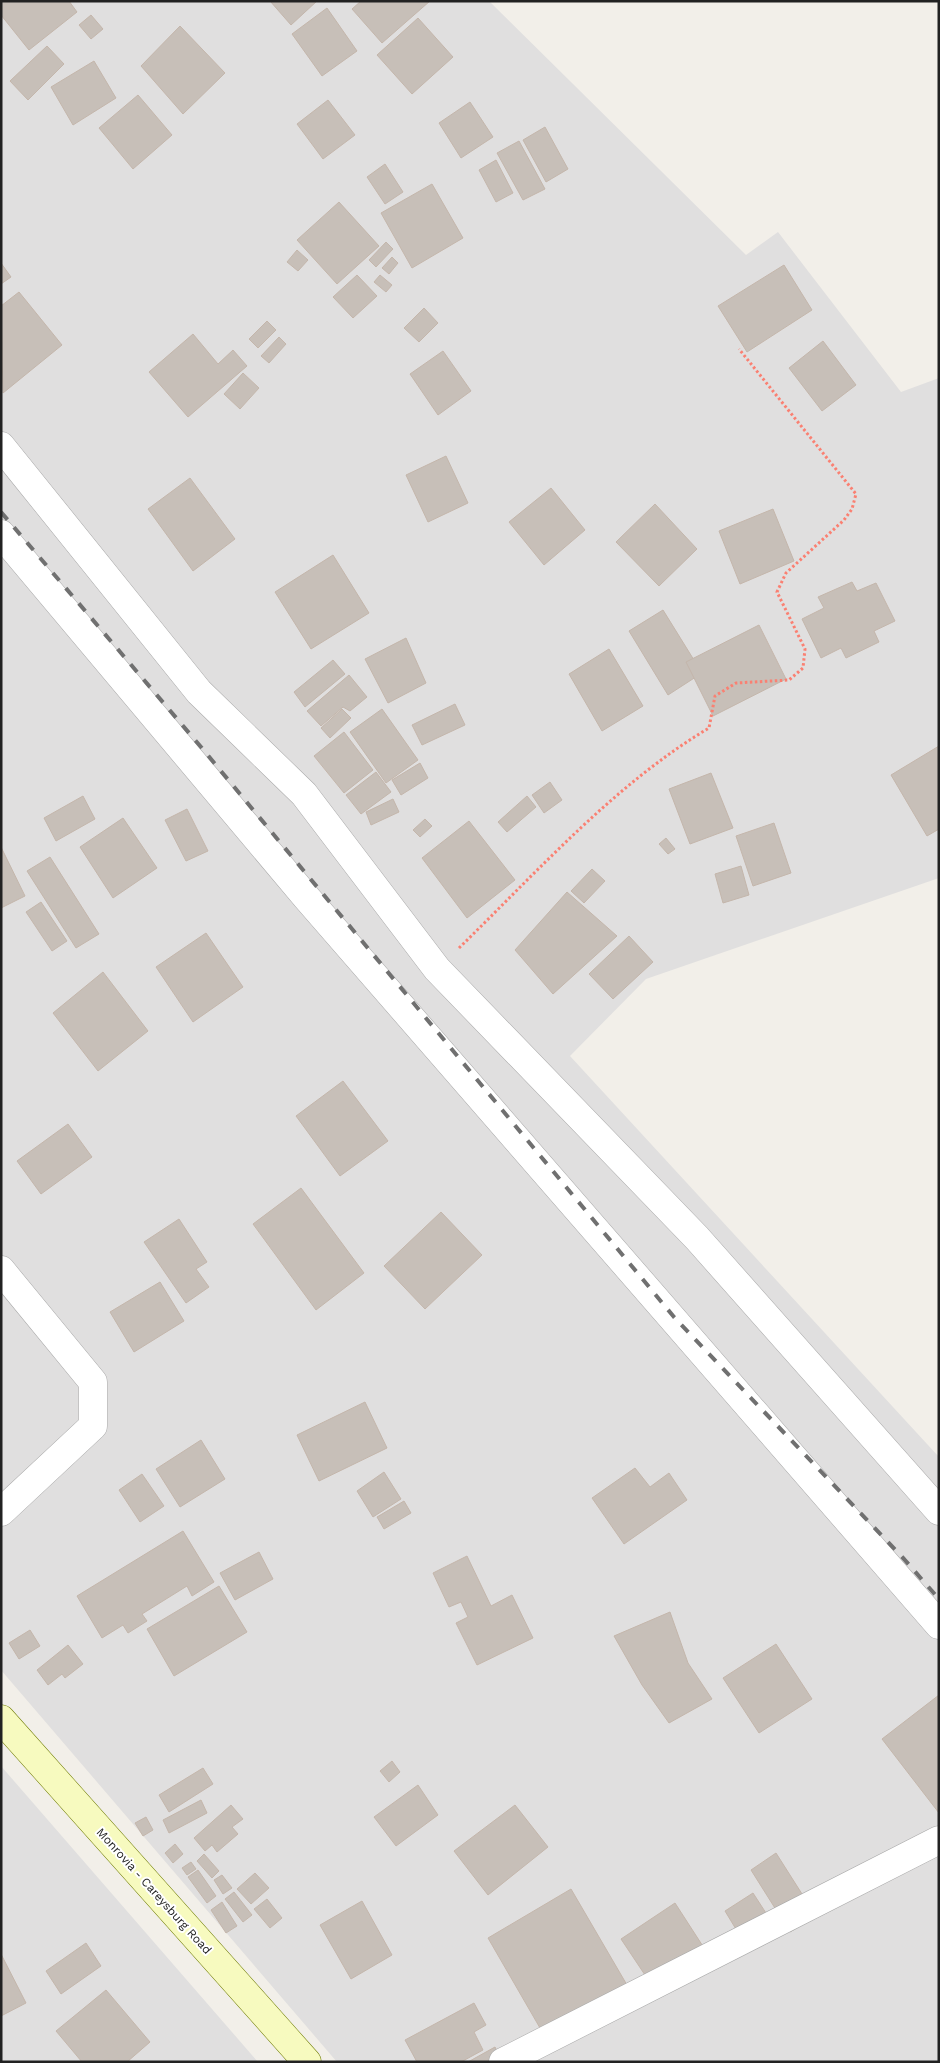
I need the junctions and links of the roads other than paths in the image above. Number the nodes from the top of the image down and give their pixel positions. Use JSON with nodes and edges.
{"nodes":[{"id":1,"x":1,"y":446,"type":"edge"},
{"id":2,"x":1,"y":534,"type":"edge"},
{"id":3,"x":1,"y":1270,"type":"edge"},
{"id":4,"x":939,"y":1510,"type":"edge"},
{"id":5,"x":1,"y":1512,"type":"edge"},
{"id":6,"x":939,"y":1625,"type":"edge"},
{"id":7,"x":1,"y":1719,"type":"edge"},
{"id":8,"x":939,"y":1840,"type":"edge"},
{"id":9,"x":307,"y":2062,"type":"edge"},
{"id":10,"x":503,"y":2062,"type":"edge"}],
"edges":[{"from":1,"to":4,"type":"street"},
{"from":2,"to":6,"type":"street"},
{"from":3,"to":5,"type":"street"},
{"from":7,"to":9,"type":"main road","name":"Monrovia - Careysburg Road"},
{"from":8,"to":10,"type":"street"}]}
